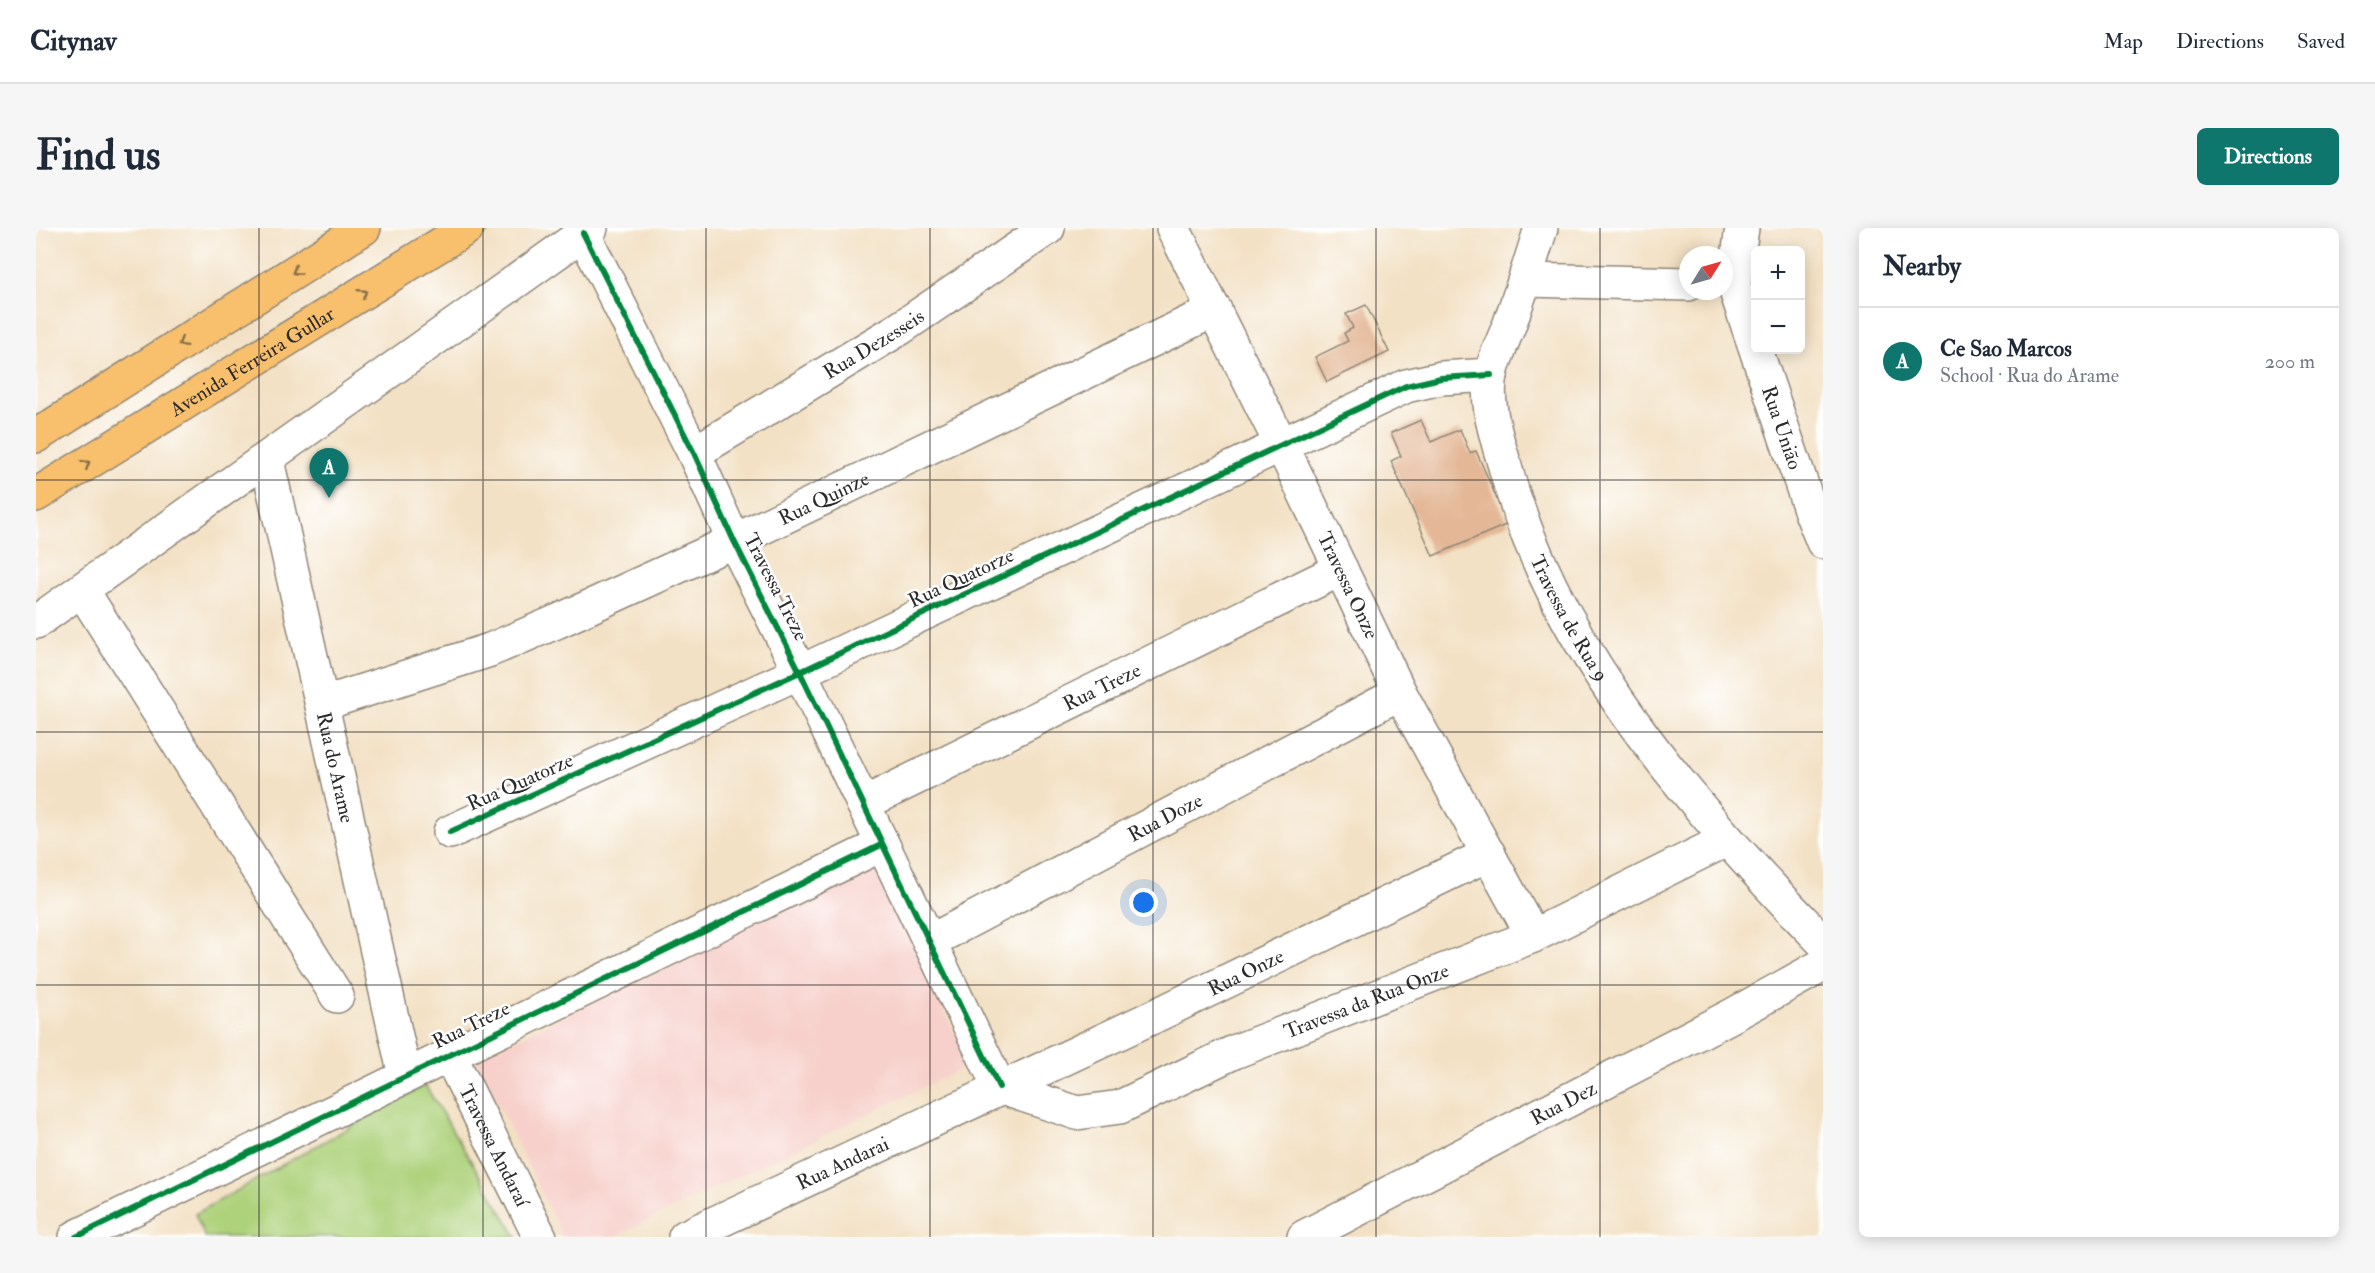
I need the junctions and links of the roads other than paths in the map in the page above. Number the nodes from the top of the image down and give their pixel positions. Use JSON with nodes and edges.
{"nodes":[{"id":1,"x":364,"y":228,"type":"edge"},
{"id":2,"x":467,"y":228,"type":"edge"},
{"id":3,"x":1048,"y":228,"type":"edge"},
{"id":4,"x":1173,"y":228,"type":"edge"},
{"id":5,"x":1541,"y":228,"type":"edge"},
{"id":6,"x":1743,"y":228,"type":"edge"},
{"id":7,"x":587,"y":231,"type":"edge"},
{"id":8,"x":1733,"y":269,"type":"edge"},
{"id":9,"x":1526,"y":280,"type":"junction"},
{"id":10,"x":1679,"y":284,"type":"edge"},
{"id":11,"x":1733,"y":295,"type":"edge"},
{"id":12,"x":1215,"y":310,"type":"junction"},
{"id":13,"x":1491,"y":375,"type":"junction"},
{"id":14,"x":36,"y":436,"type":"edge"},
{"id":15,"x":1281,"y":444,"type":"junction"},
{"id":16,"x":694,"y":453,"type":"junction"},
{"id":17,"x":267,"y":460,"type":"junction"},
{"id":18,"x":36,"y":495,"type":"edge"},
{"id":19,"x":1817,"y":512,"type":"edge"},
{"id":20,"x":734,"y":541,"type":"junction"},
{"id":21,"x":1823,"y":542,"type":"edge"},
{"id":22,"x":1341,"y":569,"type":"junction"},
{"id":23,"x":82,"y":590,"type":"junction"},
{"id":24,"x":36,"y":622,"type":"edge"},
{"id":25,"x":800,"y":672,"type":"junction"},
{"id":26,"x":1400,"y":693,"type":"junction"},
{"id":27,"x":322,"y":704,"type":"junction"},
{"id":28,"x":863,"y":804,"type":"junction"},
{"id":29,"x":450,"y":832,"type":"dead end"},
{"id":30,"x":1726,"y":840,"type":"junction"},
{"id":31,"x":881,"y":845,"type":"junction"},
{"id":32,"x":1489,"y":854,"type":"junction"},
{"id":33,"x":1533,"y":936,"type":"junction"},
{"id":34,"x":929,"y":942,"type":"junction"},
{"id":35,"x":1823,"y":942,"type":"edge"},
{"id":36,"x":1823,"y":965,"type":"edge"},
{"id":37,"x":337,"y":996,"type":"dead end"},
{"id":38,"x":449,"y":1054,"type":"junction"},
{"id":39,"x":405,"y":1076,"type":"junction"},
{"id":40,"x":999,"y":1087,"type":"junction"},
{"id":41,"x":76,"y":1237,"type":"edge"},
{"id":42,"x":540,"y":1237,"type":"edge"},
{"id":43,"x":685,"y":1237,"type":"edge"},
{"id":44,"x":1304,"y":1237,"type":"edge"}],
"edges":[{"from":1,"to":14,"type":"main road","one_way":true},
{"from":18,"to":2,"type":"main road","name":"Avenida Ferreira Gullar","one_way":true},
{"from":3,"to":16,"type":"street","name":"Rua Dezesseis"},
{"from":4,"to":12,"type":"street","name":"Travessa Onze"},
{"from":5,"to":9,"type":"street","name":"Travessa de Rua 9"},
{"from":6,"to":8,"type":"street","name":"Rua União"},
{"from":7,"to":16,"type":"street","name":"Travessa Treze"},
{"from":7,"to":17,"type":"street"},
{"from":9,"to":10,"type":"street"},
{"from":9,"to":13,"type":"street","name":"Travessa de Rua 9"},
{"from":11,"to":19,"type":"street","name":"Rua União"},
{"from":12,"to":15,"type":"street","name":"Travessa Onze"},
{"from":12,"to":20,"type":"street","name":"Rua Quinze"},
{"from":13,"to":15,"type":"street","name":"Rua Quatorze"},
{"from":13,"to":30,"type":"street","name":"Travessa de Rua 9"},
{"from":15,"to":22,"type":"street","name":"Travessa Onze"},
{"from":15,"to":25,"type":"street","name":"Rua Quatorze"},
{"from":16,"to":20,"type":"street","name":"Travessa Treze"},
{"from":17,"to":23,"type":"street"},
{"from":17,"to":27,"type":"street","name":"Rua do Arame"},
{"from":19,"to":21,"type":"street","name":"Rua União"},
{"from":20,"to":25,"type":"street","name":"Travessa Treze"},
{"from":20,"to":27,"type":"street","name":"Rua Quinze"},
{"from":22,"to":26,"type":"street","name":"Travessa Onze"},
{"from":22,"to":28,"type":"street","name":"Rua Treze"},
{"from":23,"to":24,"type":"street"},
{"from":23,"to":37,"type":"street"},
{"from":25,"to":28,"type":"street","name":"Travessa Treze"},
{"from":25,"to":29,"type":"street","name":"Rua Quatorze"},
{"from":26,"to":32,"type":"street","name":"Travessa Onze"},
{"from":26,"to":34,"type":"street","name":"Rua Doze"},
{"from":27,"to":39,"type":"street","name":"Rua do Arame"},
{"from":28,"to":31,"type":"street","name":"Travessa Treze"},
{"from":30,"to":33,"type":"street","name":"Travessa da Rua Onze"},
{"from":30,"to":35,"type":"street","name":"Travessa de Rua 9"},
{"from":31,"to":34,"type":"street","name":"Travessa Treze"},
{"from":31,"to":38,"type":"street","name":"Rua Treze"},
{"from":32,"to":33,"type":"street","name":"Travessa Onze"},
{"from":32,"to":40,"type":"street","name":"Rua Onze"},
{"from":33,"to":40,"type":"street","name":"Travessa da Rua Onze"},
{"from":34,"to":40,"type":"street","name":"Travessa Treze"},
{"from":36,"to":44,"type":"street","name":"Rua Dez"},
{"from":38,"to":39,"type":"street","name":"Rua Treze"},
{"from":38,"to":42,"type":"street","name":"Travessa Andaraí"},
{"from":39,"to":41,"type":"street","name":"Rua Treze"},
{"from":40,"to":43,"type":"street","name":"Rua Andarai"}]}
